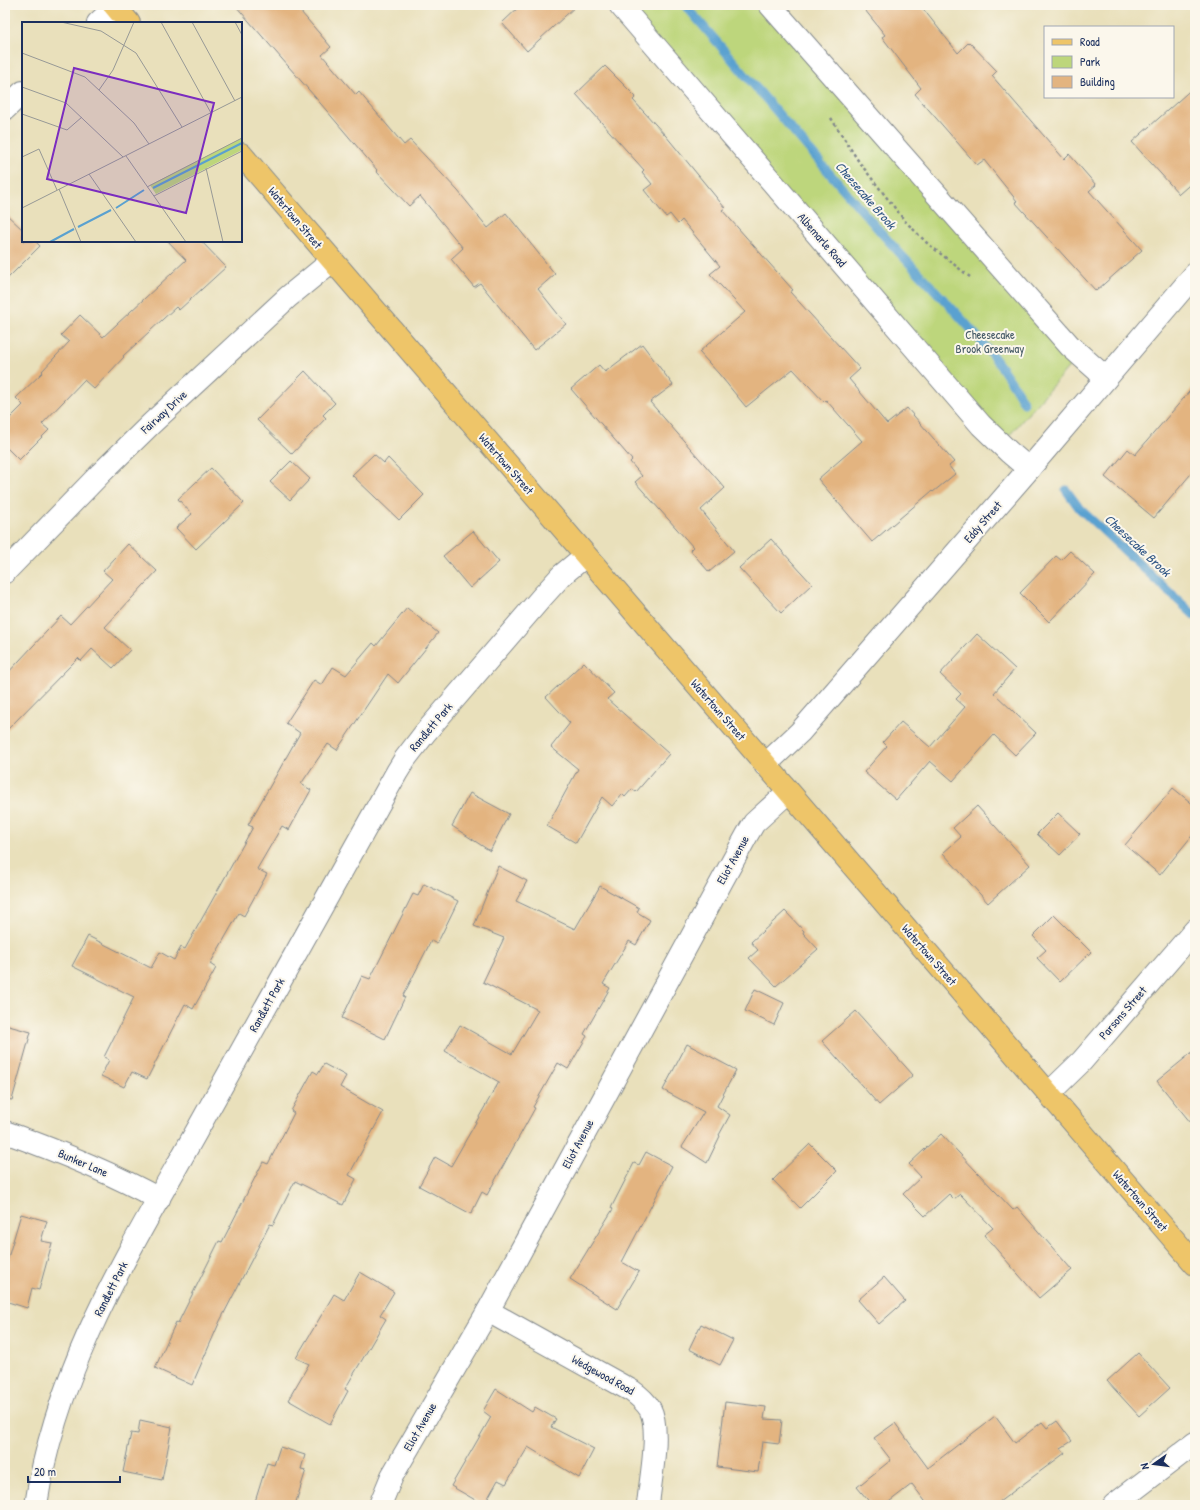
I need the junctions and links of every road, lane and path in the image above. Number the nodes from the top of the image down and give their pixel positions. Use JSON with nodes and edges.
{"nodes":[{"id":1,"x":620,"y":5,"type":"edge"},
{"id":2,"x":770,"y":5,"type":"edge"},
{"id":3,"x":119,"y":12,"type":"edge"},
{"id":4,"x":100,"y":22,"type":"edge"},
{"id":5,"x":22,"y":93,"type":"edge"},
{"id":6,"x":5,"y":109,"type":"edge"},
{"id":7,"x":242,"y":155,"type":"edge"},
{"id":8,"x":332,"y":261,"type":"junction"},
{"id":9,"x":1195,"y":274,"type":"edge"},
{"id":10,"x":1106,"y":378,"type":"junction"},
{"id":11,"x":1029,"y":469,"type":"junction"},
{"id":12,"x":585,"y":556,"type":"junction"},
{"id":13,"x":5,"y":572,"type":"edge"},
{"id":14,"x":765,"y":765,"type":"junction"},
{"id":15,"x":788,"y":792,"type":"junction"},
{"id":16,"x":1195,"y":930,"type":"edge"},
{"id":17,"x":1049,"y":1093,"type":"junction"},
{"id":18,"x":5,"y":1132,"type":"edge"},
{"id":19,"x":159,"y":1199,"type":"junction"},
{"id":20,"x":1195,"y":1264,"type":"edge"},
{"id":21,"x":488,"y":1311,"type":"junction"},
{"id":22,"x":1195,"y":1443,"type":"edge"},
{"id":23,"x":36,"y":1505,"type":"edge"},
{"id":24,"x":380,"y":1505,"type":"edge"},
{"id":25,"x":648,"y":1505,"type":"edge"},
{"id":26,"x":1114,"y":1505,"type":"edge"}],
"edges":[{"from":1,"to":11,"type":"street","name":"Albemarle Road"},
{"from":2,"to":10,"type":"street"},
{"from":3,"to":4,"type":"street"},
{"from":5,"to":6,"type":"street"},
{"from":7,"to":8,"type":"main road","name":"Watertown Street"},
{"from":8,"to":12,"type":"main road","name":"Watertown Street"},
{"from":8,"to":13,"type":"street","name":"Fairway Drive"},
{"from":9,"to":10,"type":"street","name":"Eddy Street"},
{"from":10,"to":11,"type":"street","name":"Eddy Street"},
{"from":11,"to":14,"type":"street","name":"Eddy Street"},
{"from":12,"to":14,"type":"main road","name":"Watertown Street"},
{"from":12,"to":19,"type":"street","name":"Randlett Park"},
{"from":14,"to":15,"type":"main road","name":"Watertown Street"},
{"from":15,"to":17,"type":"main road","name":"Watertown Street"},
{"from":15,"to":21,"type":"street","name":"Eliot Avenue"},
{"from":16,"to":17,"type":"street","name":"Parsons Street"},
{"from":17,"to":20,"type":"main road","name":"Watertown Street"},
{"from":18,"to":19,"type":"street","name":"Bunker Lane"},
{"from":19,"to":23,"type":"street","name":"Randlett Park"},
{"from":21,"to":24,"type":"street","name":"Eliot Avenue"},
{"from":21,"to":25,"type":"street","name":"Wedgewood Road"},
{"from":22,"to":26,"type":"street"}]}
